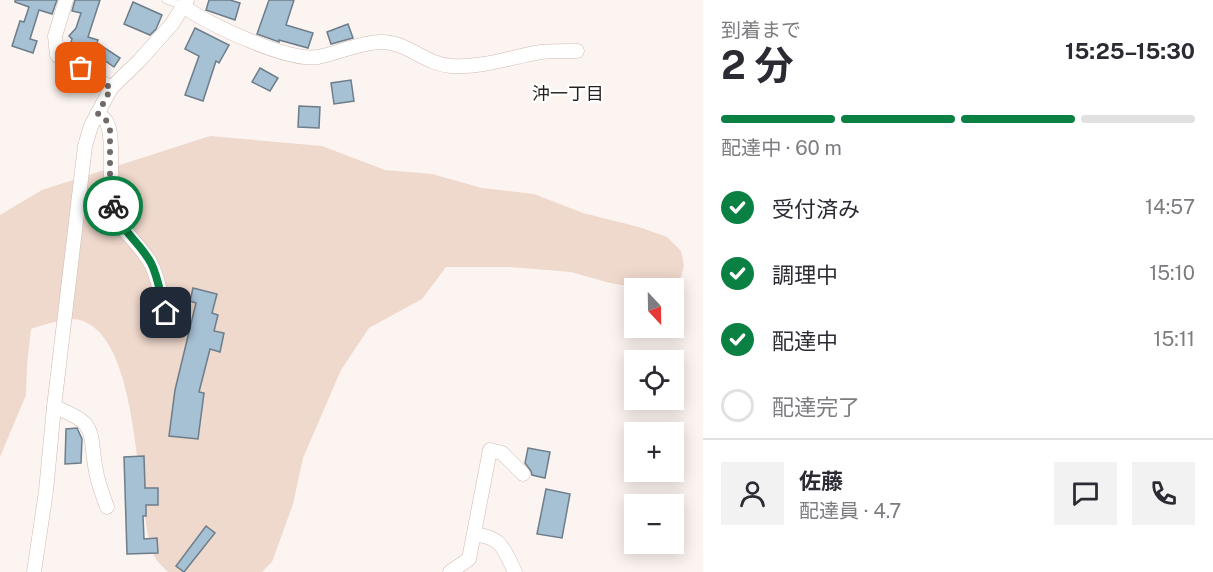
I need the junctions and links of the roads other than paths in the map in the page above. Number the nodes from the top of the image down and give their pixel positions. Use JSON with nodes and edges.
{"nodes":[{"id":1,"x":66,"y":0,"type":"edge"},
{"id":2,"x":166,"y":0,"type":"edge"},
{"id":3,"x":185,"y":3,"type":"edge"},
{"id":4,"x":578,"y":51,"type":"dead end"},
{"id":5,"x":111,"y":88,"type":"junction"},
{"id":6,"x":98,"y":114,"type":"junction"},
{"id":7,"x":166,"y":313,"type":"dead end"},
{"id":8,"x":54,"y":407,"type":"junction"},
{"id":9,"x":522,"y":474,"type":"dead end"},
{"id":10,"x":107,"y":507,"type":"dead end"},
{"id":11,"x":474,"y":534,"type":"junction"},
{"id":12,"x":463,"y":568,"type":"edge"},
{"id":13,"x":34,"y":572,"type":"edge"},
{"id":14,"x":450,"y":572,"type":"edge"},
{"id":15,"x":515,"y":572,"type":"edge"}],
"edges":[{"from":1,"to":5,"type":"street"},
{"from":2,"to":3,"type":"lane"},
{"from":3,"to":4,"type":"street"},
{"from":3,"to":5,"type":"street"},
{"from":5,"to":6,"type":"street"},
{"from":6,"to":7,"type":"street"},
{"from":6,"to":8,"type":"street"},
{"from":8,"to":10,"type":"street"},
{"from":8,"to":13,"type":"street"},
{"from":9,"to":11,"type":"street"},
{"from":11,"to":12,"type":"street"},
{"from":11,"to":15,"type":"street"},
{"from":12,"to":14,"type":"street"}]}
